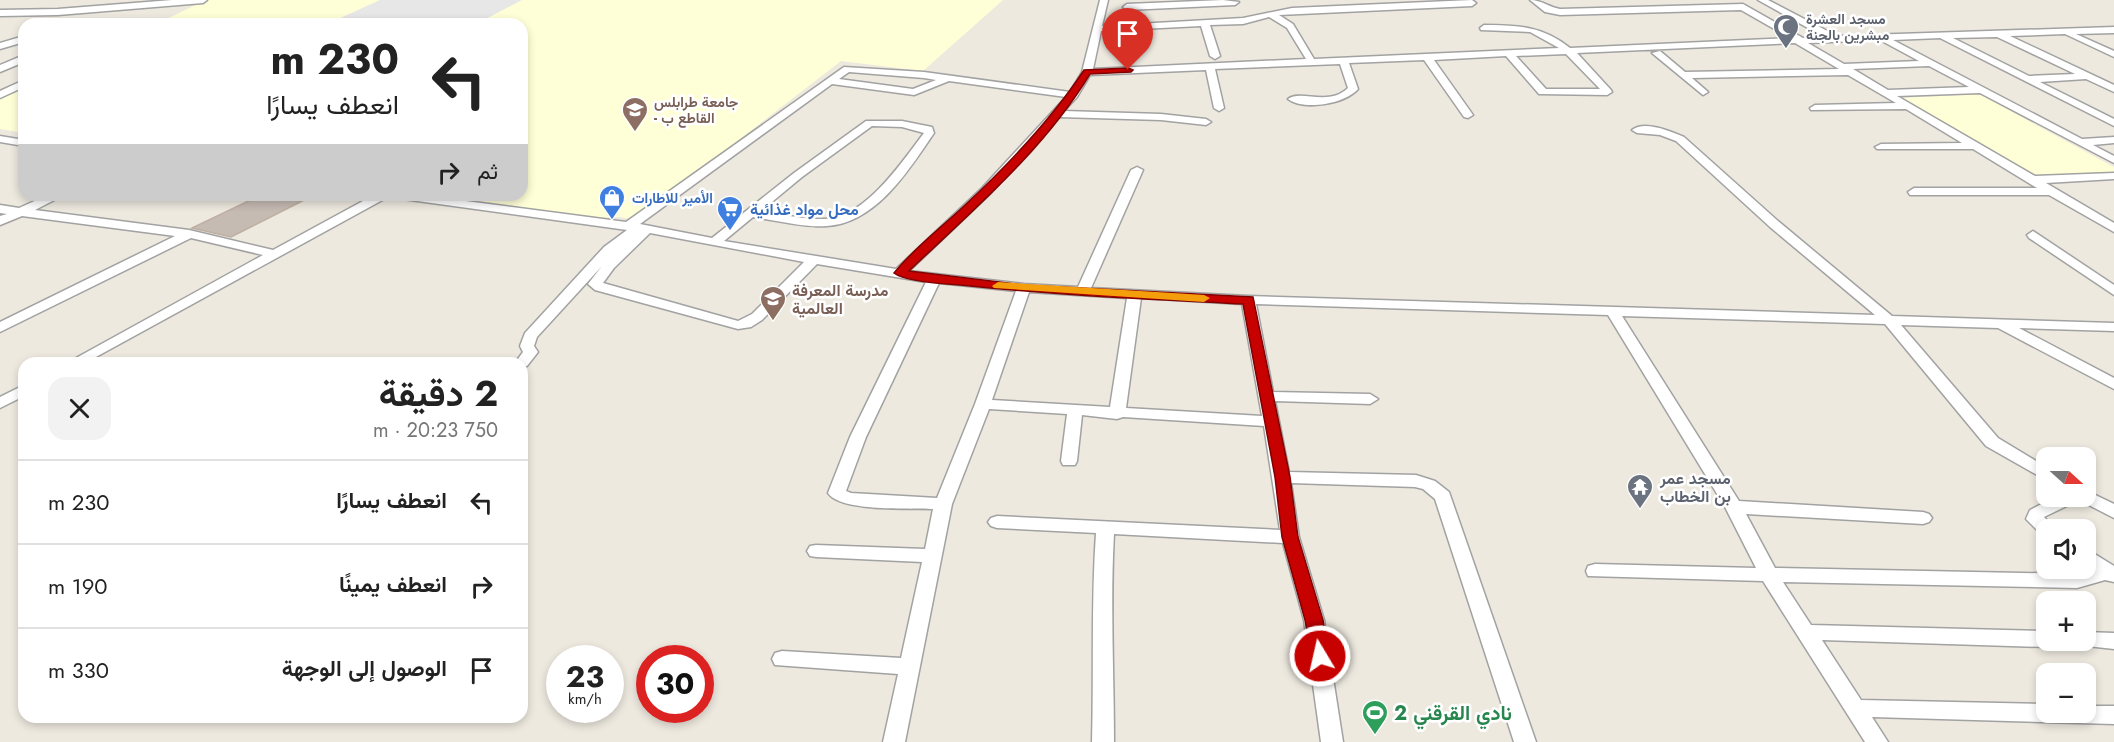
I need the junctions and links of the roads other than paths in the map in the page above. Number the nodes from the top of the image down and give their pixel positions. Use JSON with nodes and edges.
{"nodes":[{"id":1,"x":86,"y":0,"type":"edge"},
{"id":2,"x":203,"y":0,"type":"edge"},
{"id":3,"x":1104,"y":0,"type":"edge"},
{"id":4,"x":1534,"y":0,"type":"edge"},
{"id":5,"x":1762,"y":0,"type":"edge"},
{"id":6,"x":1175,"y":2,"type":"edge"},
{"id":7,"x":1235,"y":2,"type":"dead end"},
{"id":8,"x":1472,"y":3,"type":"dead end"},
{"id":9,"x":1773,"y":5,"type":"junction"},
{"id":10,"x":1127,"y":7,"type":"dead end"},
{"id":11,"x":1743,"y":7,"type":"junction"},
{"id":12,"x":58,"y":12,"type":"junction"},
{"id":13,"x":1208,"y":12,"type":"dead end"},
{"id":14,"x":0,"y":13,"type":"edge"},
{"id":15,"x":1270,"y":14,"type":"junction"},
{"id":16,"x":1209,"y":23,"type":"junction"},
{"id":17,"x":1484,"y":28,"type":"dead end"},
{"id":18,"x":1097,"y":29,"type":"junction"},
{"id":19,"x":2114,"y":30,"type":"edge"},
{"id":20,"x":2063,"y":31,"type":"junction"},
{"id":21,"x":1997,"y":34,"type":"junction"},
{"id":22,"x":1941,"y":35,"type":"junction"},
{"id":23,"x":1883,"y":38,"type":"junction"},
{"id":24,"x":1796,"y":39,"type":"junction"},
{"id":25,"x":1835,"y":39,"type":"junction"},
{"id":26,"x":18,"y":40,"type":"edge"},
{"id":27,"x":1675,"y":41,"type":"dead end"},
{"id":28,"x":0,"y":46,"type":"edge"},
{"id":29,"x":1569,"y":51,"type":"junction"},
{"id":30,"x":1657,"y":53,"type":"dead end"},
{"id":31,"x":1509,"y":54,"type":"junction"},
{"id":32,"x":2114,"y":54,"type":"edge"},
{"id":33,"x":1215,"y":56,"type":"dead end"},
{"id":34,"x":1428,"y":57,"type":"junction"},
{"id":35,"x":1310,"y":58,"type":"dead end"},
{"id":36,"x":18,"y":61,"type":"edge"},
{"id":37,"x":1344,"y":62,"type":"junction"},
{"id":38,"x":1930,"y":63,"type":"junction"},
{"id":39,"x":1210,"y":67,"type":"junction"},
{"id":40,"x":0,"y":69,"type":"edge"},
{"id":41,"x":1847,"y":69,"type":"junction"},
{"id":42,"x":2075,"y":71,"type":"junction"},
{"id":43,"x":1087,"y":72,"type":"junction"},
{"id":44,"x":2014,"y":72,"type":"junction"},
{"id":45,"x":1683,"y":75,"type":"junction"},
{"id":46,"x":948,"y":78,"type":"junction"},
{"id":47,"x":2091,"y":78,"type":"junction"},
{"id":48,"x":2026,"y":79,"type":"junction"},
{"id":49,"x":2114,"y":79,"type":"edge"},
{"id":50,"x":829,"y":81,"type":"junction"},
{"id":51,"x":18,"y":87,"type":"edge"},
{"id":52,"x":2114,"y":89,"type":"edge"},
{"id":53,"x":1980,"y":90,"type":"junction"},
{"id":54,"x":1703,"y":92,"type":"dead end"},
{"id":55,"x":1887,"y":93,"type":"junction"},
{"id":56,"x":0,"y":95,"type":"edge"},
{"id":57,"x":1073,"y":95,"type":"junction"},
{"id":58,"x":1293,"y":99,"type":"dead end"},
{"id":59,"x":1908,"y":106,"type":"junction"},
{"id":60,"x":1219,"y":108,"type":"dead end"},
{"id":61,"x":1815,"y":108,"type":"dead end"},
{"id":62,"x":1057,"y":114,"type":"junction"},
{"id":63,"x":1468,"y":115,"type":"dead end"},
{"id":64,"x":1206,"y":122,"type":"dead end"},
{"id":65,"x":2114,"y":123,"type":"edge"},
{"id":66,"x":1637,"y":130,"type":"dead end"},
{"id":67,"x":0,"y":139,"type":"edge"},
{"id":68,"x":2114,"y":140,"type":"edge"},
{"id":69,"x":18,"y":142,"type":"edge"},
{"id":70,"x":2081,"y":142,"type":"junction"},
{"id":71,"x":1977,"y":146,"type":"junction"},
{"id":72,"x":1881,"y":147,"type":"dead end"},
{"id":73,"x":2114,"y":160,"type":"edge"},
{"id":74,"x":1137,"y":170,"type":"dead end"},
{"id":75,"x":2114,"y":176,"type":"edge"},
{"id":76,"x":2032,"y":180,"type":"junction"},
{"id":77,"x":2051,"y":191,"type":"junction"},
{"id":78,"x":1914,"y":192,"type":"dead end"},
{"id":79,"x":44,"y":201,"type":"edge"},
{"id":80,"x":372,"y":201,"type":"edge"},
{"id":81,"x":437,"y":201,"type":"edge"},
{"id":82,"x":0,"y":208,"type":"edge"},
{"id":83,"x":22,"y":211,"type":"junction"},
{"id":84,"x":750,"y":213,"type":"junction"},
{"id":85,"x":0,"y":221,"type":"edge"},
{"id":86,"x":2111,"y":225,"type":"edge"},
{"id":87,"x":638,"y":228,"type":"junction"},
{"id":88,"x":189,"y":234,"type":"junction"},
{"id":89,"x":2033,"y":235,"type":"dead end"},
{"id":90,"x":714,"y":243,"type":"junction"},
{"id":91,"x":275,"y":254,"type":"junction"},
{"id":92,"x":814,"y":259,"type":"junction"},
{"id":93,"x":900,"y":273,"type":"junction"},
{"id":94,"x":934,"y":279,"type":"junction"},
{"id":95,"x":1024,"y":288,"type":"junction"},
{"id":96,"x":2114,"y":291,"type":"edge"},
{"id":97,"x":1082,"y":292,"type":"junction"},
{"id":98,"x":1134,"y":296,"type":"junction"},
{"id":99,"x":1248,"y":300,"type":"junction"},
{"id":100,"x":1613,"y":312,"type":"junction"},
{"id":101,"x":1890,"y":321,"type":"junction"},
{"id":102,"x":1999,"y":324,"type":"junction"},
{"id":103,"x":2114,"y":327,"type":"edge"},
{"id":104,"x":0,"y":328,"type":"edge"},
{"id":105,"x":85,"y":357,"type":"edge"},
{"id":106,"x":527,"y":357,"type":"edge"},
{"id":107,"x":2114,"y":384,"type":"edge"},
{"id":108,"x":18,"y":393,"type":"edge"},
{"id":109,"x":1265,"y":396,"type":"junction"},
{"id":110,"x":1370,"y":399,"type":"dead end"},
{"id":111,"x":0,"y":403,"type":"edge"},
{"id":112,"x":984,"y":404,"type":"junction"},
{"id":113,"x":1075,"y":410,"type":"junction"},
{"id":114,"x":1117,"y":414,"type":"junction"},
{"id":115,"x":1270,"y":421,"type":"junction"},
{"id":116,"x":1069,"y":461,"type":"dead end"},
{"id":117,"x":2036,"y":468,"type":"edge"},
{"id":118,"x":1282,"y":477,"type":"junction"},
{"id":119,"x":2096,"y":502,"type":"edge"},
{"id":120,"x":943,"y":504,"type":"junction"},
{"id":121,"x":1734,"y":507,"type":"junction"},
{"id":122,"x":2050,"y":507,"type":"edge"},
{"id":123,"x":2114,"y":512,"type":"edge"},
{"id":124,"x":1923,"y":518,"type":"dead end"},
{"id":125,"x":2036,"y":520,"type":"edge"},
{"id":126,"x":996,"y":522,"type":"dead end"},
{"id":127,"x":1105,"y":528,"type":"junction"},
{"id":128,"x":1290,"y":537,"type":"junction"},
{"id":129,"x":816,"y":551,"type":"dead end"},
{"id":130,"x":932,"y":556,"type":"junction"},
{"id":131,"x":2096,"y":561,"type":"edge"},
{"id":132,"x":2111,"y":569,"type":"edge"},
{"id":133,"x":1595,"y":571,"type":"dead end"},
{"id":134,"x":1769,"y":575,"type":"junction"},
{"id":135,"x":1808,"y":632,"type":"junction"},
{"id":136,"x":2036,"y":639,"type":"edge"},
{"id":137,"x":2096,"y":640,"type":"edge"},
{"id":138,"x":2114,"y":641,"type":"edge"},
{"id":139,"x":782,"y":659,"type":"dead end"},
{"id":140,"x":909,"y":667,"type":"junction"},
{"id":141,"x":1853,"y":708,"type":"junction"},
{"id":142,"x":2114,"y":715,"type":"edge"},
{"id":143,"x":894,"y":742,"type":"edge"},
{"id":144,"x":1103,"y":742,"type":"edge"},
{"id":145,"x":1332,"y":742,"type":"edge"},
{"id":146,"x":1525,"y":742,"type":"edge"},
{"id":147,"x":1877,"y":742,"type":"edge"}],
"edges":[{"from":1,"to":12,"type":"street"},
{"from":2,"to":12,"type":"street"},
{"from":3,"to":18,"type":"street"},
{"from":4,"to":11,"type":"street"},
{"from":5,"to":9,"type":"street"},
{"from":6,"to":7,"type":"street"},
{"from":6,"to":10,"type":"street"},
{"from":8,"to":15,"type":"street"},
{"from":9,"to":11,"type":"street"},
{"from":9,"to":25,"type":"street"},
{"from":11,"to":24,"type":"street"},
{"from":12,"to":14,"type":"street"},
{"from":13,"to":16,"type":"street"},
{"from":15,"to":16,"type":"street"},
{"from":15,"to":35,"type":"street"},
{"from":16,"to":18,"type":"street"},
{"from":16,"to":33,"type":"street"},
{"from":17,"to":29,"type":"street"},
{"from":18,"to":43,"type":"street"},
{"from":19,"to":20,"type":"street"},
{"from":20,"to":21,"type":"street"},
{"from":20,"to":32,"type":"street"},
{"from":21,"to":22,"type":"street"},
{"from":21,"to":42,"type":"street"},
{"from":22,"to":23,"type":"street"},
{"from":22,"to":44,"type":"street"},
{"from":23,"to":25,"type":"street"},
{"from":23,"to":38,"type":"street"},
{"from":24,"to":25,"type":"street"},
{"from":24,"to":27,"type":"street"},
{"from":24,"to":29,"type":"street"},
{"from":24,"to":41,"type":"street"},
{"from":26,"to":28,"type":"street"},
{"from":29,"to":31,"type":"street"},
{"from":29,"to":31,"type":"street"},
{"from":30,"to":45,"type":"street"},
{"from":31,"to":34,"type":"street"},
{"from":34,"to":37,"type":"street"},
{"from":34,"to":63,"type":"street"},
{"from":36,"to":40,"type":"street"},
{"from":37,"to":39,"type":"street"},
{"from":37,"to":58,"type":"street"},
{"from":38,"to":41,"type":"street"},
{"from":38,"to":53,"type":"street"},
{"from":39,"to":43,"type":"street"},
{"from":39,"to":60,"type":"street"},
{"from":41,"to":45,"type":"street"},
{"from":41,"to":55,"type":"street"},
{"from":42,"to":44,"type":"street"},
{"from":42,"to":47,"type":"street"},
{"from":43,"to":57,"type":"street"},
{"from":44,"to":48,"type":"street"},
{"from":45,"to":54,"type":"street"},
{"from":46,"to":50,"type":"street"},
{"from":46,"to":50,"type":"street"},
{"from":46,"to":57,"type":"street"},
{"from":47,"to":48,"type":"street"},
{"from":47,"to":49,"type":"street"},
{"from":47,"to":52,"type":"street"},
{"from":48,"to":65,"type":"street"},
{"from":50,"to":87,"type":"street"},
{"from":51,"to":56,"type":"street"},
{"from":53,"to":55,"type":"street"},
{"from":53,"to":70,"type":"street"},
{"from":55,"to":59,"type":"street"},
{"from":57,"to":62,"type":"street"},
{"from":59,"to":61,"type":"street"},
{"from":59,"to":71,"type":"street"},
{"from":62,"to":64,"type":"street"},
{"from":62,"to":93,"type":"street"},
{"from":66,"to":101,"type":"street"},
{"from":67,"to":69,"type":"street"},
{"from":68,"to":70,"type":"street"},
{"from":70,"to":73,"type":"street"},
{"from":71,"to":72,"type":"street"},
{"from":71,"to":76,"type":"street"},
{"from":74,"to":97,"type":"street"},
{"from":75,"to":76,"type":"street"},
{"from":76,"to":77,"type":"street"},
{"from":77,"to":78,"type":"street"},
{"from":77,"to":86,"type":"street"},
{"from":79,"to":83,"type":"street"},
{"from":80,"to":91,"type":"street"},
{"from":81,"to":87,"type":"street"},
{"from":82,"to":83,"type":"street"},
{"from":83,"to":85,"type":"street"},
{"from":83,"to":88,"type":"street"},
{"from":84,"to":84,"type":"street"},
{"from":84,"to":90,"type":"street"},
{"from":87,"to":90,"type":"street"},
{"from":87,"to":92,"type":"street"},
{"from":87,"to":106,"type":"street"},
{"from":88,"to":91,"type":"street"},
{"from":88,"to":104,"type":"street"},
{"from":89,"to":96,"type":"street"},
{"from":90,"to":92,"type":"street"},
{"from":91,"to":105,"type":"street"},
{"from":92,"to":93,"type":"street"},
{"from":93,"to":94,"type":"street"},
{"from":94,"to":95,"type":"street"},
{"from":94,"to":120,"type":"street"},
{"from":95,"to":97,"type":"street"},
{"from":95,"to":112,"type":"street"},
{"from":97,"to":98,"type":"street"},
{"from":98,"to":99,"type":"street"},
{"from":98,"to":114,"type":"street"},
{"from":99,"to":100,"type":"street"},
{"from":99,"to":109,"type":"street"},
{"from":100,"to":101,"type":"street"},
{"from":100,"to":121,"type":"street"},
{"from":101,"to":102,"type":"street"},
{"from":101,"to":117,"type":"street"},
{"from":102,"to":103,"type":"street"},
{"from":102,"to":107,"type":"street"},
{"from":108,"to":111,"type":"street"},
{"from":109,"to":110,"type":"street"},
{"from":109,"to":115,"type":"street"},
{"from":112,"to":113,"type":"street"},
{"from":112,"to":120,"type":"street"},
{"from":113,"to":114,"type":"street"},
{"from":113,"to":116,"type":"street"},
{"from":114,"to":115,"type":"street"},
{"from":115,"to":118,"type":"street"},
{"from":118,"to":128,"type":"street"},
{"from":118,"to":146,"type":"street"},
{"from":119,"to":123,"type":"street"},
{"from":120,"to":130,"type":"street"},
{"from":121,"to":124,"type":"street"},
{"from":121,"to":134,"type":"street"},
{"from":122,"to":125,"type":"street"},
{"from":126,"to":127,"type":"street"},
{"from":127,"to":128,"type":"street"},
{"from":127,"to":144,"type":"street"},
{"from":128,"to":145,"type":"street"},
{"from":129,"to":130,"type":"street"},
{"from":130,"to":140,"type":"street"},
{"from":131,"to":132,"type":"street"},
{"from":132,"to":134,"type":"street"},
{"from":133,"to":134,"type":"street"},
{"from":134,"to":135,"type":"street"},
{"from":135,"to":136,"type":"street"},
{"from":135,"to":141,"type":"street"},
{"from":137,"to":138,"type":"street"},
{"from":139,"to":140,"type":"street"},
{"from":140,"to":143,"type":"street"},
{"from":141,"to":142,"type":"street"},
{"from":141,"to":147,"type":"street"}]}
